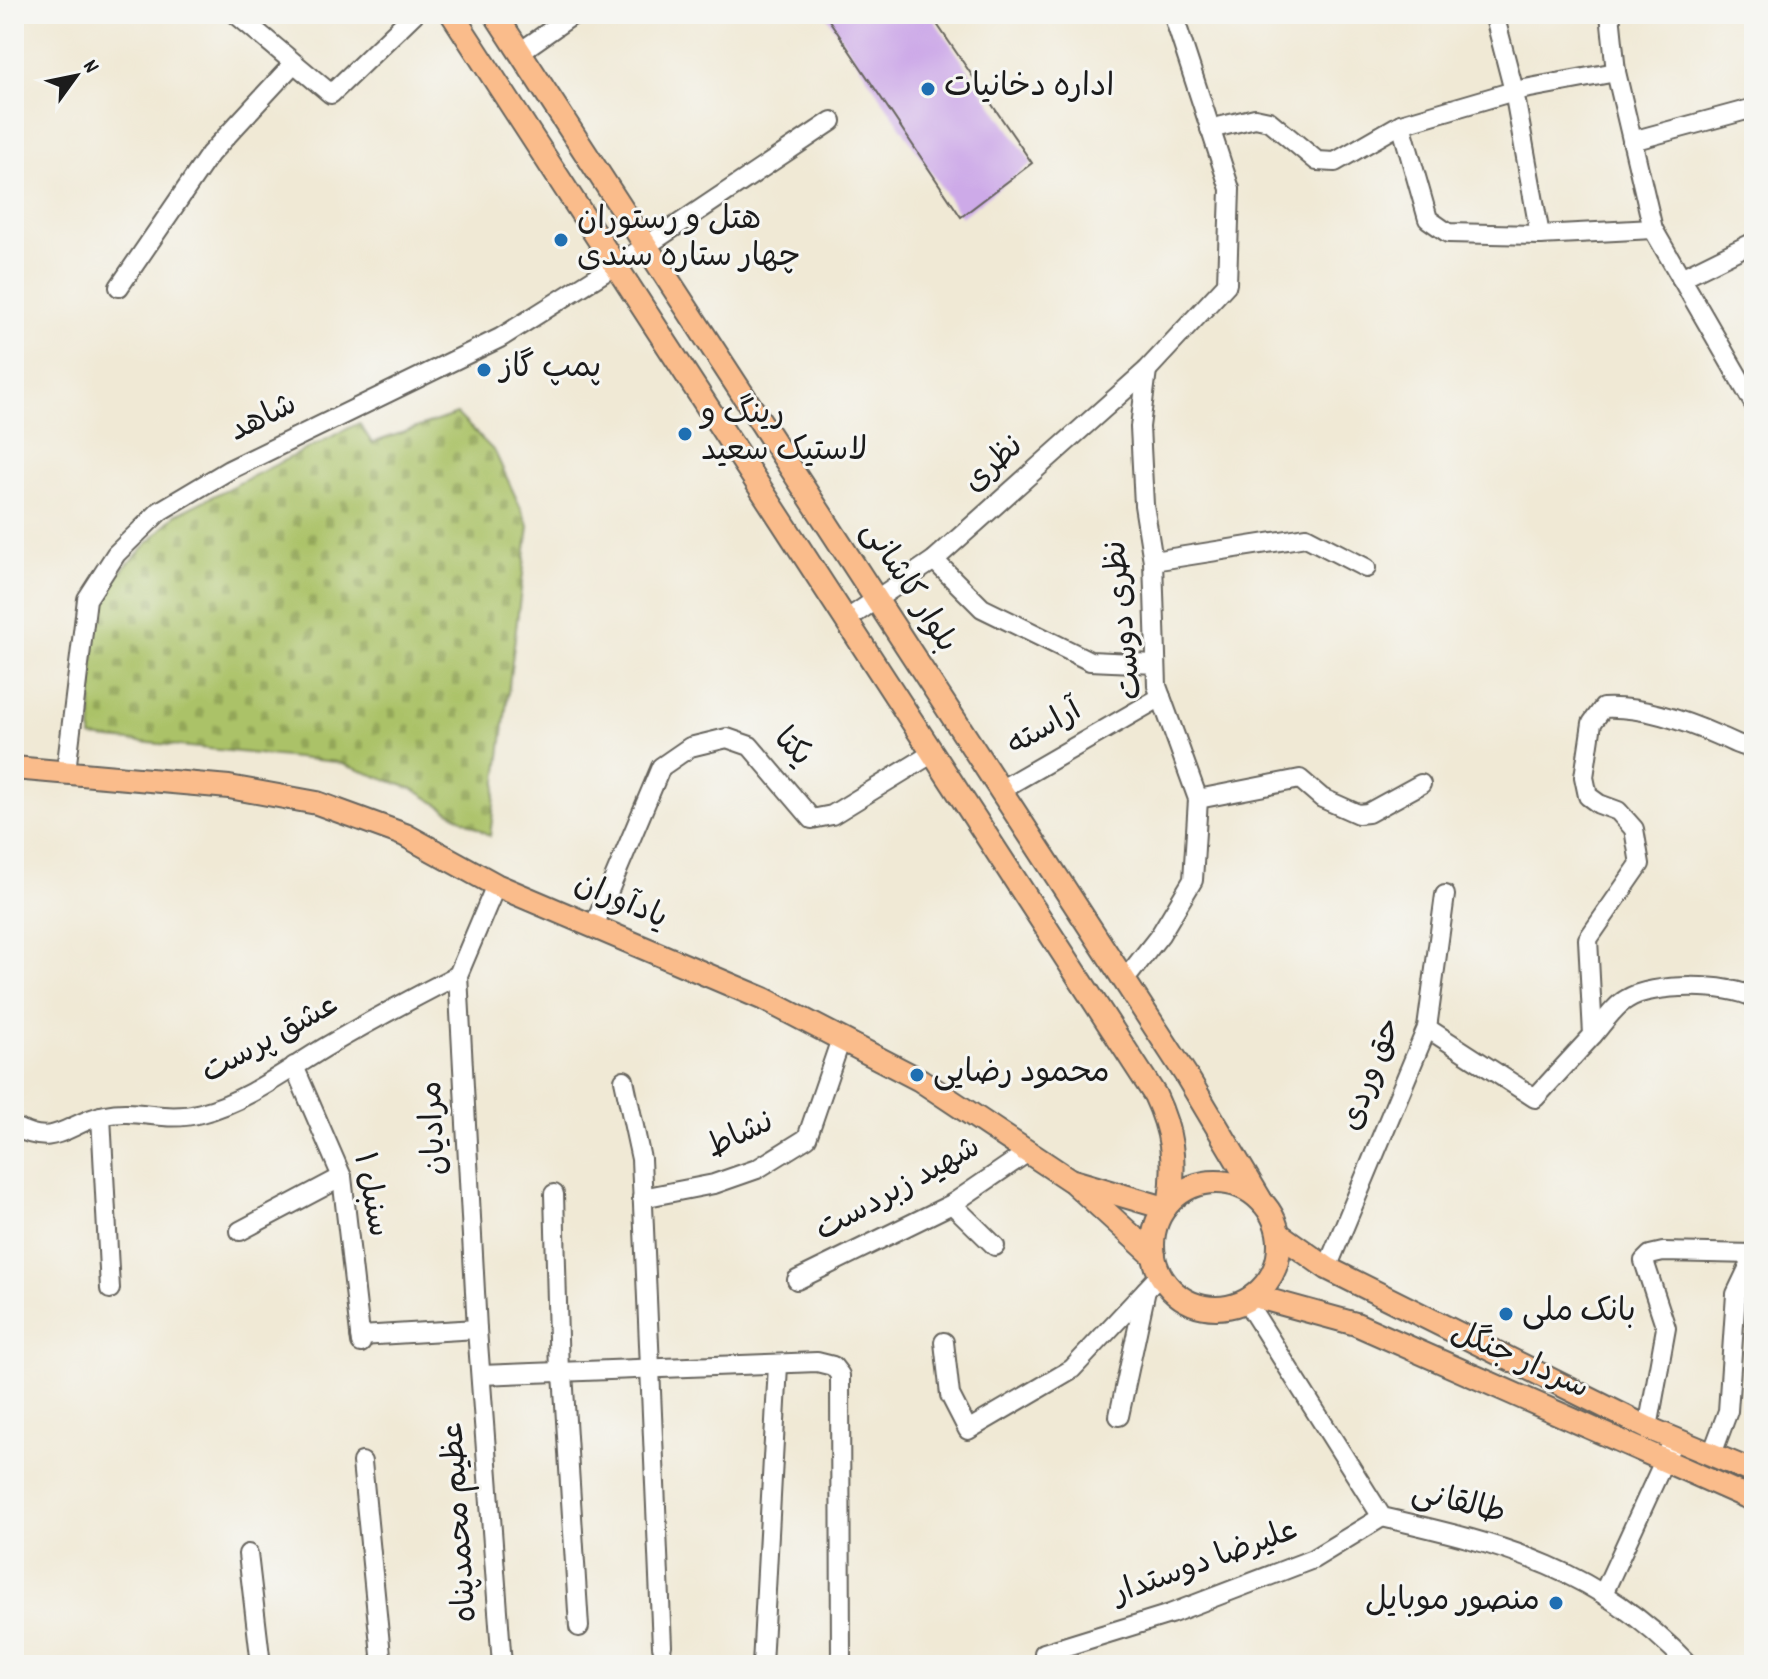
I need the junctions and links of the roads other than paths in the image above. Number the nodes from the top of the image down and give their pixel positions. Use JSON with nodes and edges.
{"nodes":[{"id":1,"x":236,"y":14,"type":"edge"},
{"id":2,"x":414,"y":14,"type":"edge"},
{"id":3,"x":452,"y":14,"type":"edge"},
{"id":4,"x":495,"y":14,"type":"edge"},
{"id":5,"x":574,"y":14,"type":"edge"},
{"id":6,"x":1173,"y":14,"type":"edge"},
{"id":7,"x":1494,"y":14,"type":"edge"},
{"id":8,"x":1610,"y":14,"type":"edge"},
{"id":9,"x":520,"y":52,"type":"junction"},
{"id":10,"x":294,"y":63,"type":"junction"},
{"id":11,"x":1616,"y":72,"type":"junction"},
{"id":12,"x":1514,"y":91,"type":"junction"},
{"id":13,"x":1754,"y":108,"type":"edge"},
{"id":14,"x":832,"y":121,"type":"dead end"},
{"id":15,"x":1401,"y":124,"type":"junction"},
{"id":16,"x":1210,"y":129,"type":"junction"},
{"id":17,"x":1632,"y":141,"type":"junction"},
{"id":18,"x":1653,"y":229,"type":"junction"},
{"id":19,"x":1540,"y":235,"type":"junction"},
{"id":20,"x":1754,"y":242,"type":"edge"},
{"id":21,"x":646,"y":246,"type":"junction"},
{"id":22,"x":616,"y":266,"type":"junction"},
{"id":23,"x":1681,"y":278,"type":"junction"},
{"id":24,"x":119,"y":287,"type":"dead end"},
{"id":25,"x":1147,"y":370,"type":"junction"},
{"id":26,"x":1754,"y":404,"type":"edge"},
{"id":27,"x":934,"y":560,"type":"junction"},
{"id":28,"x":1153,"y":561,"type":"junction"},
{"id":29,"x":1366,"y":568,"type":"dead end"},
{"id":30,"x":877,"y":601,"type":"junction"},
{"id":31,"x":846,"y":620,"type":"junction"},
{"id":32,"x":1156,"y":664,"type":"junction"},
{"id":33,"x":1161,"y":697,"type":"junction"},
{"id":34,"x":1754,"y":747,"type":"edge"},
{"id":35,"x":933,"y":753,"type":"junction"},
{"id":36,"x":14,"y":768,"type":"edge"},
{"id":37,"x":66,"y":771,"type":"junction"},
{"id":38,"x":1421,"y":784,"type":"dead end"},
{"id":39,"x":1000,"y":790,"type":"junction"},
{"id":40,"x":1198,"y":799,"type":"junction"},
{"id":41,"x":496,"y":885,"type":"junction"},
{"id":42,"x":1445,"y":895,"type":"dead end"},
{"id":43,"x":594,"y":926,"type":"junction"},
{"id":44,"x":458,"y":975,"type":"junction"},
{"id":45,"x":1124,"y":981,"type":"junction"},
{"id":46,"x":1754,"y":998,"type":"edge"},
{"id":47,"x":1427,"y":1028,"type":"junction"},
{"id":48,"x":1593,"y":1035,"type":"junction"},
{"id":49,"x":841,"y":1039,"type":"junction"},
{"id":50,"x":294,"y":1066,"type":"junction"},
{"id":51,"x":624,"y":1080,"type":"dead end"},
{"id":52,"x":101,"y":1116,"type":"junction"},
{"id":53,"x":14,"y":1127,"type":"edge"},
{"id":54,"x":1028,"y":1152,"type":"junction"},
{"id":55,"x":342,"y":1177,"type":"junction"},
{"id":56,"x":1070,"y":1180,"type":"junction"},
{"id":57,"x":554,"y":1194,"type":"dead end"},
{"id":58,"x":642,"y":1198,"type":"junction"},
{"id":59,"x":1260,"y":1199,"type":"junction"},
{"id":60,"x":952,"y":1204,"type":"junction"},
{"id":61,"x":1167,"y":1204,"type":"junction"},
{"id":62,"x":240,"y":1231,"type":"dead end"},
{"id":63,"x":1279,"y":1234,"type":"junction"},
{"id":64,"x":995,"y":1246,"type":"dead end"},
{"id":65,"x":1754,"y":1255,"type":"edge"},
{"id":66,"x":1327,"y":1268,"type":"junction"},
{"id":67,"x":1153,"y":1274,"type":"junction"},
{"id":68,"x":797,"y":1280,"type":"dead end"},
{"id":69,"x":110,"y":1289,"type":"dead end"},
{"id":70,"x":1250,"y":1298,"type":"junction"},
{"id":71,"x":477,"y":1329,"type":"junction"},
{"id":72,"x":944,"y":1342,"type":"dead end"},
{"id":73,"x":778,"y":1365,"type":"junction"},
{"id":74,"x":648,"y":1369,"type":"junction"},
{"id":75,"x":561,"y":1373,"type":"junction"},
{"id":76,"x":481,"y":1375,"type":"junction"},
{"id":77,"x":1119,"y":1416,"type":"dead end"},
{"id":78,"x":1648,"y":1428,"type":"junction"},
{"id":79,"x":1675,"y":1438,"type":"junction"},
{"id":80,"x":1712,"y":1454,"type":"junction"},
{"id":81,"x":362,"y":1462,"type":"dead end"},
{"id":82,"x":1663,"y":1462,"type":"junction"},
{"id":83,"x":1753,"y":1471,"type":"edge"},
{"id":84,"x":1754,"y":1500,"type":"edge"},
{"id":85,"x":1382,"y":1517,"type":"junction"},
{"id":86,"x":248,"y":1554,"type":"dead end"},
{"id":87,"x":1603,"y":1594,"type":"junction"},
{"id":88,"x":579,"y":1627,"type":"dead end"},
{"id":89,"x":662,"y":1646,"type":"dead end"},
{"id":90,"x":1044,"y":1653,"type":"dead end"},
{"id":91,"x":261,"y":1665,"type":"edge"},
{"id":92,"x":382,"y":1665,"type":"edge"},
{"id":93,"x":502,"y":1665,"type":"edge"},
{"id":94,"x":762,"y":1665,"type":"edge"},
{"id":95,"x":841,"y":1665,"type":"edge"},
{"id":96,"x":1689,"y":1665,"type":"edge"}],
"edges":[{"from":1,"to":10,"type":"street"},
{"from":2,"to":10,"type":"street"},
{"from":3,"to":22,"type":"main road"},
{"from":4,"to":9,"type":"main road","name":"بلوار کاشانی"},
{"from":5,"to":9,"type":"street"},
{"from":6,"to":16,"type":"street","name":"نظری"},
{"from":7,"to":12,"type":"street"},
{"from":8,"to":11,"type":"street"},
{"from":9,"to":21,"type":"main road","name":"بلوار کاشانی"},
{"from":10,"to":24,"type":"street"},
{"from":11,"to":12,"type":"street"},
{"from":11,"to":17,"type":"street"},
{"from":12,"to":15,"type":"street"},
{"from":12,"to":19,"type":"street"},
{"from":13,"to":17,"type":"street"},
{"from":14,"to":21,"type":"street","name":"شاهد"},
{"from":15,"to":16,"type":"street"},
{"from":15,"to":19,"type":"street"},
{"from":16,"to":25,"type":"street","name":"نظری"},
{"from":17,"to":18,"type":"street"},
{"from":18,"to":19,"type":"street"},
{"from":18,"to":23,"type":"street"},
{"from":20,"to":23,"type":"street"},
{"from":21,"to":22,"type":"street","name":"شاهد"},
{"from":21,"to":30,"type":"main road","name":"بلوار کاشانی"},
{"from":22,"to":31,"type":"main road"},
{"from":22,"to":37,"type":"street","name":"شاهد"},
{"from":23,"to":26,"type":"street"},
{"from":25,"to":27,"type":"street","name":"نظری"},
{"from":25,"to":28,"type":"street","name":"نظری دوست"},
{"from":27,"to":30,"type":"street","name":"نظری"},
{"from":27,"to":32,"type":"street"},
{"from":28,"to":29,"type":"street"},
{"from":28,"to":32,"type":"street","name":"نظری دوست"},
{"from":30,"to":31,"type":"street","name":"نظری"},
{"from":30,"to":39,"type":"main road","name":"بلوار کاشانی"},
{"from":31,"to":35,"type":"main road"},
{"from":32,"to":33,"type":"street","name":"نظری دوست"},
{"from":33,"to":39,"type":"street","name":"آراسته"},
{"from":33,"to":40,"type":"street","name":"نظری دوست"},
{"from":34,"to":48,"type":"street"},
{"from":35,"to":43,"type":"street","name":"یکتا"},
{"from":35,"to":61,"type":"main road"},
{"from":36,"to":37,"type":"main road","name":"یادآوران"},
{"from":37,"to":41,"type":"main road","name":"یادآوران"},
{"from":38,"to":40,"type":"street"},
{"from":39,"to":45,"type":"main road","name":"بلوار کاشانی"},
{"from":40,"to":45,"type":"street","name":"نظری دوست"},
{"from":41,"to":43,"type":"main road","name":"یادآوران"},
{"from":41,"to":44,"type":"street","name":"مرادیان"},
{"from":42,"to":47,"type":"street","name":"حق وردی"},
{"from":43,"to":49,"type":"main road","name":"یادآوران"},
{"from":44,"to":50,"type":"street","name":"عشق پرست"},
{"from":44,"to":71,"type":"street","name":"مرادیان"},
{"from":45,"to":59,"type":"main road","name":"بلوار کاشانی"},
{"from":46,"to":48,"type":"street"},
{"from":47,"to":48,"type":"street"},
{"from":47,"to":66,"type":"street","name":"حق وردی"},
{"from":49,"to":54,"type":"main road","name":"یادآوران"},
{"from":49,"to":58,"type":"street","name":"نشاط"},
{"from":50,"to":52,"type":"street","name":"عشق پرست"},
{"from":50,"to":55,"type":"street","name":"سنبل ۱"},
{"from":51,"to":58,"type":"street"},
{"from":52,"to":53,"type":"street","name":"عشق پرست"},
{"from":52,"to":69,"type":"street"},
{"from":54,"to":56,"type":"main road","name":"یادآوران"},
{"from":54,"to":60,"type":"street","name":"شهید زبردست"},
{"from":55,"to":62,"type":"street"},
{"from":55,"to":71,"type":"street","name":"سنبل ۱"},
{"from":56,"to":61,"type":"main road","name":"یادآوران"},
{"from":56,"to":67,"type":"main road"},
{"from":57,"to":75,"type":"street"},
{"from":58,"to":74,"type":"street"},
{"from":59,"to":61,"type":"main road"},
{"from":59,"to":63,"type":"main road"},
{"from":60,"to":64,"type":"street"},
{"from":60,"to":68,"type":"street","name":"شهید زبردست"},
{"from":61,"to":67,"type":"main road"},
{"from":63,"to":66,"type":"main road","name":"سردار جنگل"},
{"from":63,"to":70,"type":"main road"},
{"from":65,"to":78,"type":"street"},
{"from":65,"to":80,"type":"street"},
{"from":66,"to":78,"type":"main road","name":"سردار جنگل"},
{"from":67,"to":70,"type":"main road"},
{"from":67,"to":72,"type":"street"},
{"from":67,"to":77,"type":"street"},
{"from":70,"to":82,"type":"main road","name":"سردار جنگل"},
{"from":70,"to":85,"type":"street","name":"طالقانی"},
{"from":71,"to":76,"type":"street","name":"مرادیان"},
{"from":73,"to":74,"type":"street"},
{"from":73,"to":94,"type":"street"},
{"from":73,"to":95,"type":"street"},
{"from":74,"to":75,"type":"street"},
{"from":74,"to":89,"type":"street"},
{"from":75,"to":76,"type":"street"},
{"from":75,"to":88,"type":"street"},
{"from":76,"to":93,"type":"street","name":"عظیم محمدپناه"},
{"from":78,"to":79,"type":"main road","name":"سردار جنگل"},
{"from":79,"to":80,"type":"main road","name":"سردار جنگل"},
{"from":79,"to":82,"type":"street"},
{"from":80,"to":83,"type":"main road","name":"سردار جنگل"},
{"from":81,"to":92,"type":"street"},
{"from":82,"to":84,"type":"main road","name":"سردار جنگل"},
{"from":82,"to":87,"type":"street"},
{"from":85,"to":87,"type":"street","name":"طالقانی"},
{"from":85,"to":90,"type":"street","name":"علیرضا دوستدار"},
{"from":86,"to":91,"type":"street"},
{"from":87,"to":96,"type":"street","name":"طالقانی"}]}
